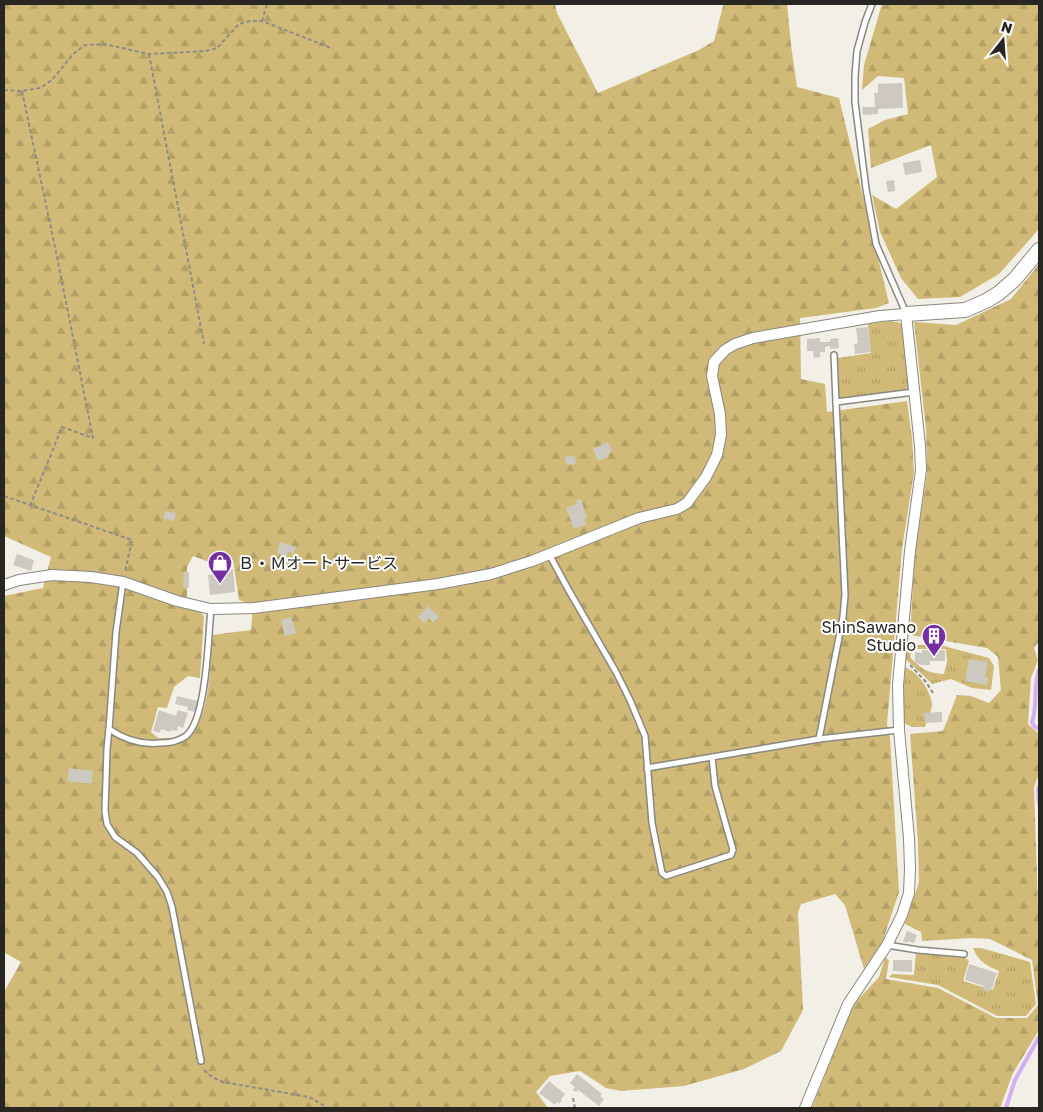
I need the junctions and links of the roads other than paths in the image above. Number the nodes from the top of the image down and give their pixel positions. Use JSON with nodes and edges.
{"nodes":[{"id":1,"x":872,"y":4,"type":"edge"},
{"id":2,"x":1039,"y":250,"type":"edge"},
{"id":3,"x":906,"y":314,"type":"junction"},
{"id":4,"x":834,"y":355,"type":"dead end"},
{"id":5,"x":914,"y":392,"type":"junction"},
{"id":6,"x":836,"y":402,"type":"junction"},
{"id":7,"x":549,"y":554,"type":"junction"},
{"id":8,"x":122,"y":582,"type":"junction"},
{"id":9,"x":4,"y":585,"type":"edge"},
{"id":10,"x":211,"y":609,"type":"junction"},
{"id":11,"x":109,"y":729,"type":"junction"},
{"id":12,"x":899,"y":730,"type":"junction"},
{"id":13,"x":819,"y":739,"type":"junction"},
{"id":14,"x":712,"y":757,"type":"junction"},
{"id":15,"x":647,"y":768,"type":"junction"},
{"id":16,"x":887,"y":945,"type":"junction"},
{"id":17,"x":964,"y":954,"type":"dead end"},
{"id":18,"x":201,"y":1061,"type":"road end"},
{"id":19,"x":805,"y":1108,"type":"edge"}],
"edges":[{"from":1,"to":3,"type":"lane"},
{"from":2,"to":3,"type":"street"},
{"from":3,"to":5,"type":"street"},
{"from":3,"to":7,"type":"street"},
{"from":4,"to":6,"type":"lane"},
{"from":5,"to":6,"type":"lane"},
{"from":5,"to":12,"type":"street"},
{"from":6,"to":13,"type":"lane"},
{"from":7,"to":10,"type":"street"},
{"from":7,"to":15,"type":"lane"},
{"from":8,"to":9,"type":"street"},
{"from":8,"to":10,"type":"street"},
{"from":8,"to":11,"type":"lane"},
{"from":10,"to":11,"type":"lane"},
{"from":11,"to":18,"type":"lane"},
{"from":12,"to":13,"type":"lane"},
{"from":12,"to":16,"type":"street"},
{"from":13,"to":14,"type":"lane"},
{"from":14,"to":15,"type":"lane"},
{"from":14,"to":15,"type":"lane"},
{"from":16,"to":17,"type":"lane"},
{"from":16,"to":19,"type":"street"}]}
